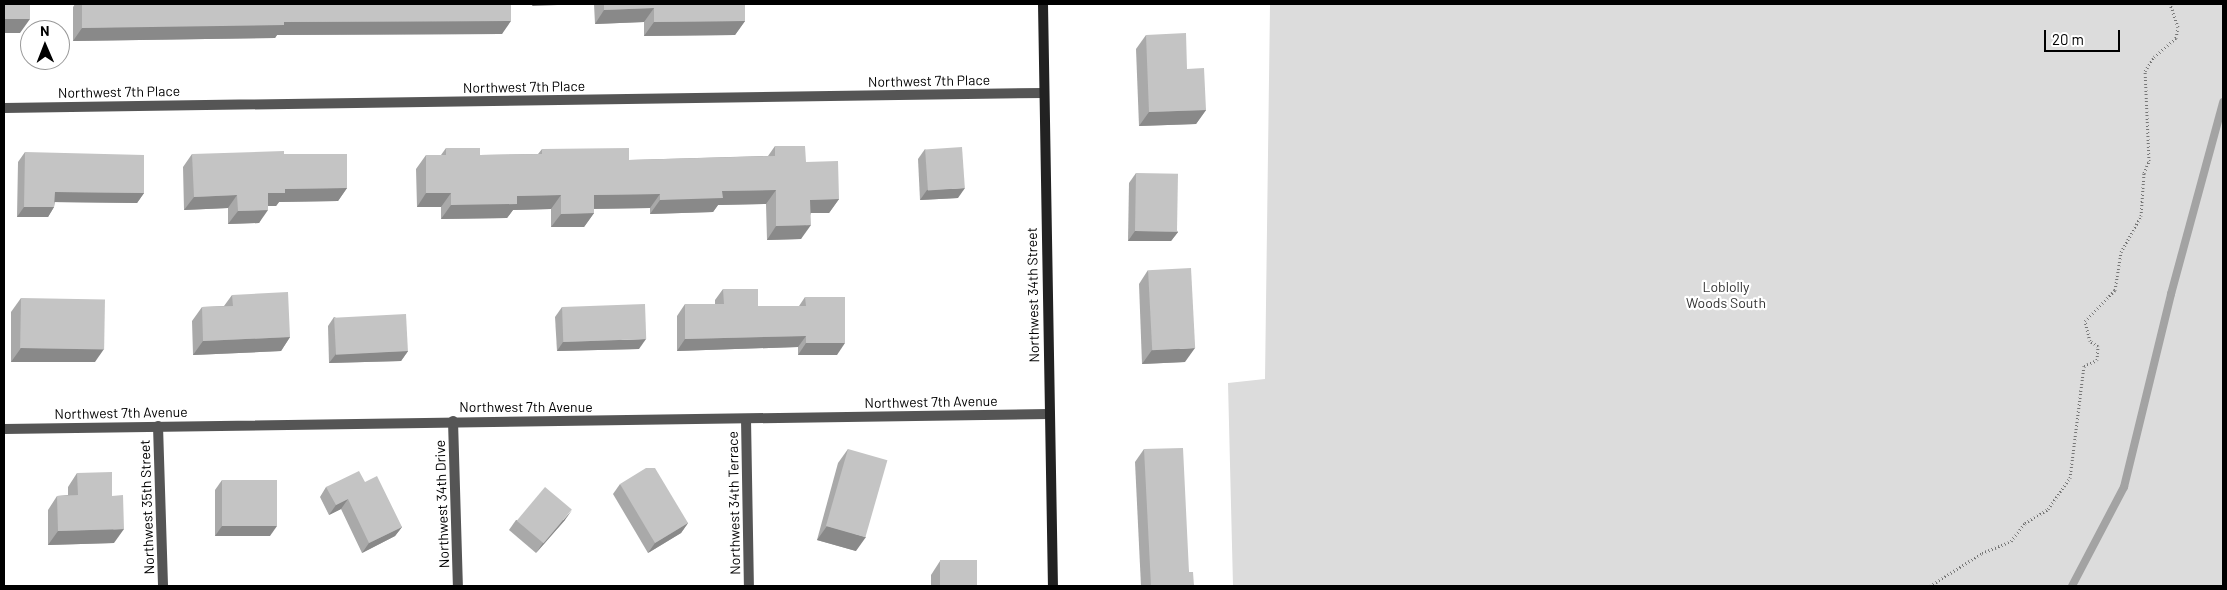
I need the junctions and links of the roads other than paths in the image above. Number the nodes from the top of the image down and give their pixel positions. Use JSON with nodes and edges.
{"nodes":[{"id":1,"x":1043,"y":4,"type":"edge"},
{"id":2,"x":1044,"y":93,"type":"junction"},
{"id":3,"x":4,"y":108,"type":"edge"},
{"id":4,"x":1049,"y":414,"type":"junction"},
{"id":5,"x":746,"y":419,"type":"junction"},
{"id":6,"x":453,"y":421,"type":"junction"},
{"id":7,"x":158,"y":426,"type":"junction"},
{"id":8,"x":4,"y":429,"type":"edge"},
{"id":9,"x":163,"y":586,"type":"edge"},
{"id":10,"x":458,"y":586,"type":"edge"},
{"id":11,"x":749,"y":586,"type":"edge"},
{"id":12,"x":1053,"y":586,"type":"edge"}],
"edges":[{"from":1,"to":2,"type":"main road","name":"Northwest 34th Street"},
{"from":2,"to":3,"type":"street","name":"Northwest 7th Place"},
{"from":2,"to":4,"type":"main road","name":"Northwest 34th Street"},
{"from":4,"to":5,"type":"street","name":"Northwest 7th Avenue"},
{"from":4,"to":12,"type":"main road","name":"Northwest 34th Street"},
{"from":5,"to":6,"type":"street","name":"Northwest 7th Avenue"},
{"from":5,"to":11,"type":"street","name":"Northwest 34th Terrace"},
{"from":6,"to":7,"type":"street","name":"Northwest 7th Avenue"},
{"from":6,"to":10,"type":"street","name":"Northwest 34th Drive"},
{"from":7,"to":8,"type":"street","name":"Northwest 7th Avenue"},
{"from":7,"to":9,"type":"street","name":"Northwest 35th Street"}]}
